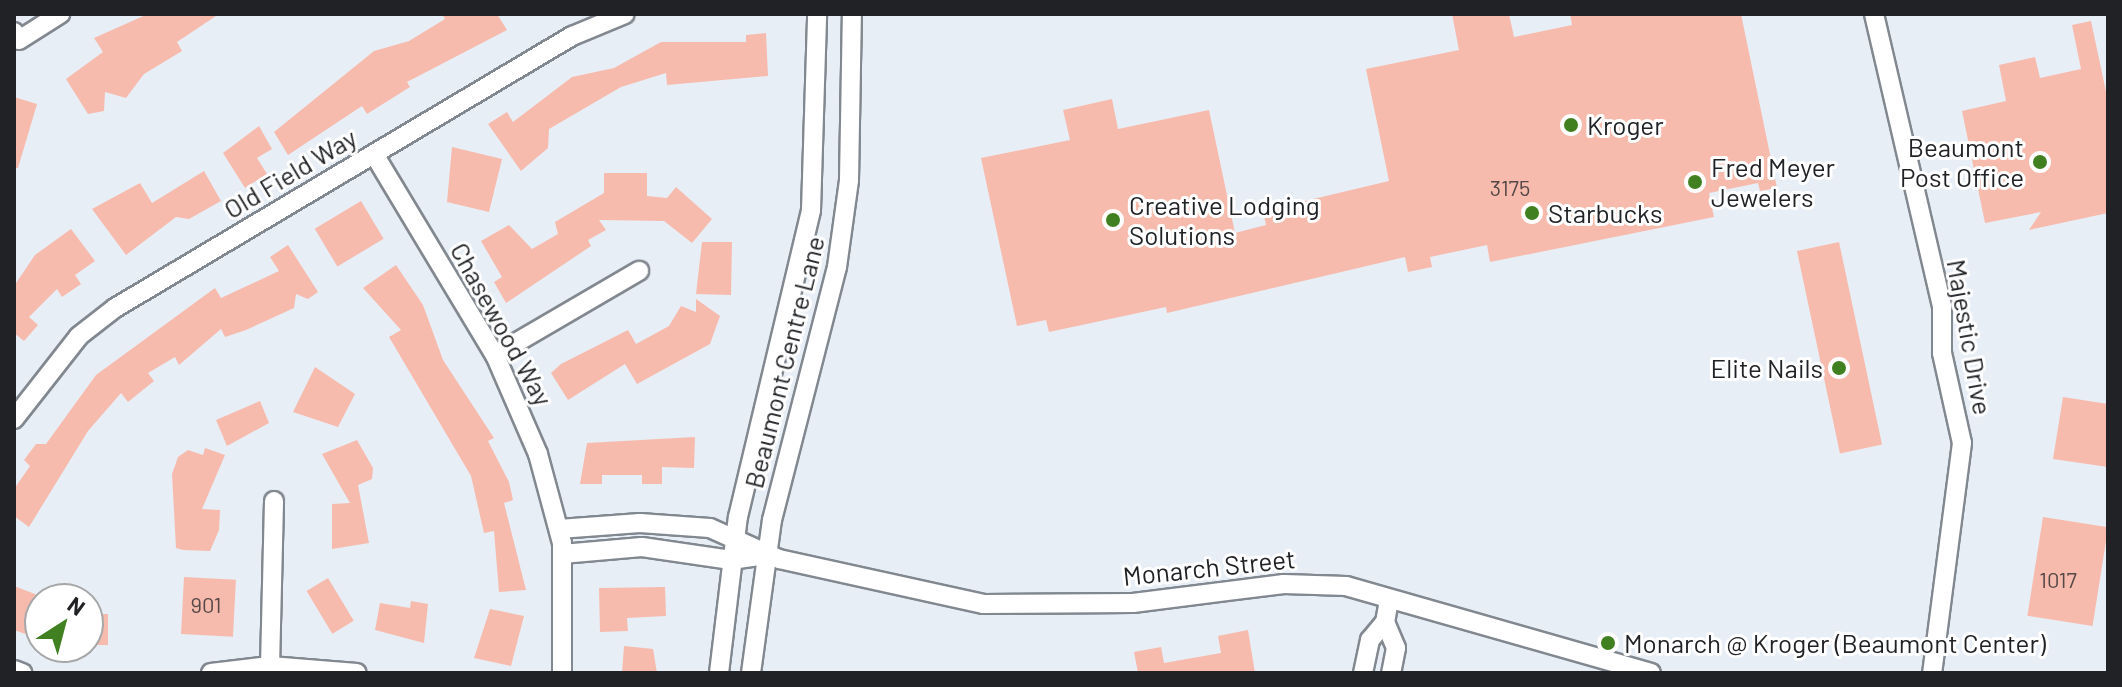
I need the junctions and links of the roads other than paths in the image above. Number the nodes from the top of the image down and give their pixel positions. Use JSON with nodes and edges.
{"nodes":[{"id":1,"x":60,"y":14,"type":"edge"},
{"id":2,"x":625,"y":14,"type":"edge"},
{"id":3,"x":817,"y":14,"type":"edge"},
{"id":4,"x":852,"y":14,"type":"edge"},
{"id":5,"x":1874,"y":14,"type":"edge"},
{"id":6,"x":14,"y":32,"type":"edge"},
{"id":7,"x":374,"y":154,"type":"junction"},
{"id":8,"x":639,"y":271,"type":"dead end"},
{"id":9,"x":495,"y":355,"type":"junction"},
{"id":10,"x":14,"y":419,"type":"edge"},
{"id":11,"x":274,"y":501,"type":"dead end"},
{"id":12,"x":559,"y":529,"type":"junction"},
{"id":13,"x":735,"y":535,"type":"junction"},
{"id":14,"x":562,"y":554,"type":"junction"},
{"id":15,"x":766,"y":555,"type":"junction"},
{"id":16,"x":731,"y":560,"type":"junction"},
{"id":17,"x":1389,"y":600,"type":"junction"},
{"id":18,"x":1385,"y":622,"type":"junction"},
{"id":19,"x":270,"y":666,"type":"junction"},
{"id":20,"x":14,"y":670,"type":"edge"},
{"id":21,"x":22,"y":673,"type":"edge"},
{"id":22,"x":211,"y":673,"type":"edge"},
{"id":23,"x":357,"y":673,"type":"edge"},
{"id":24,"x":562,"y":673,"type":"edge"},
{"id":25,"x":719,"y":673,"type":"edge"},
{"id":26,"x":751,"y":673,"type":"edge"},
{"id":27,"x":1363,"y":673,"type":"edge"},
{"id":28,"x":1391,"y":673,"type":"edge"},
{"id":29,"x":1651,"y":673,"type":"edge"},
{"id":30,"x":1932,"y":673,"type":"edge"}],
"edges":[{"from":1,"to":6,"type":"street"},
{"from":2,"to":7,"type":"street","name":"Old Field Way"},
{"from":3,"to":13,"type":"street","name":"Beaumont Centre Lane"},
{"from":4,"to":15,"type":"street","name":"Beaumont Centre Lane"},
{"from":5,"to":30,"type":"street","name":"Majestic Drive"},
{"from":7,"to":9,"type":"street","name":"Chasewood Way"},
{"from":7,"to":10,"type":"street","name":"Old Field Way"},
{"from":8,"to":9,"type":"street"},
{"from":9,"to":12,"type":"street","name":"Chasewood Way"},
{"from":11,"to":19,"type":"street"},
{"from":12,"to":13,"type":"street"},
{"from":12,"to":14,"type":"street","name":"Chasewood Way"},
{"from":13,"to":15,"type":"street"},
{"from":13,"to":16,"type":"street","name":"Beaumont Centre Lane"},
{"from":14,"to":16,"type":"street"},
{"from":14,"to":24,"type":"street","name":"Chasewood Way"},
{"from":15,"to":16,"type":"street"},
{"from":15,"to":17,"type":"street","name":"Monarch Street"},
{"from":15,"to":26,"type":"street","name":"Beaumont Centre Lane"},
{"from":16,"to":25,"type":"street","name":"Beaumont Centre Lane"},
{"from":17,"to":18,"type":"street"},
{"from":17,"to":29,"type":"street","name":"Monarch Street"},
{"from":18,"to":27,"type":"street"},
{"from":18,"to":28,"type":"street"},
{"from":19,"to":22,"type":"street"},
{"from":19,"to":23,"type":"street"},
{"from":20,"to":21,"type":"street"}]}
